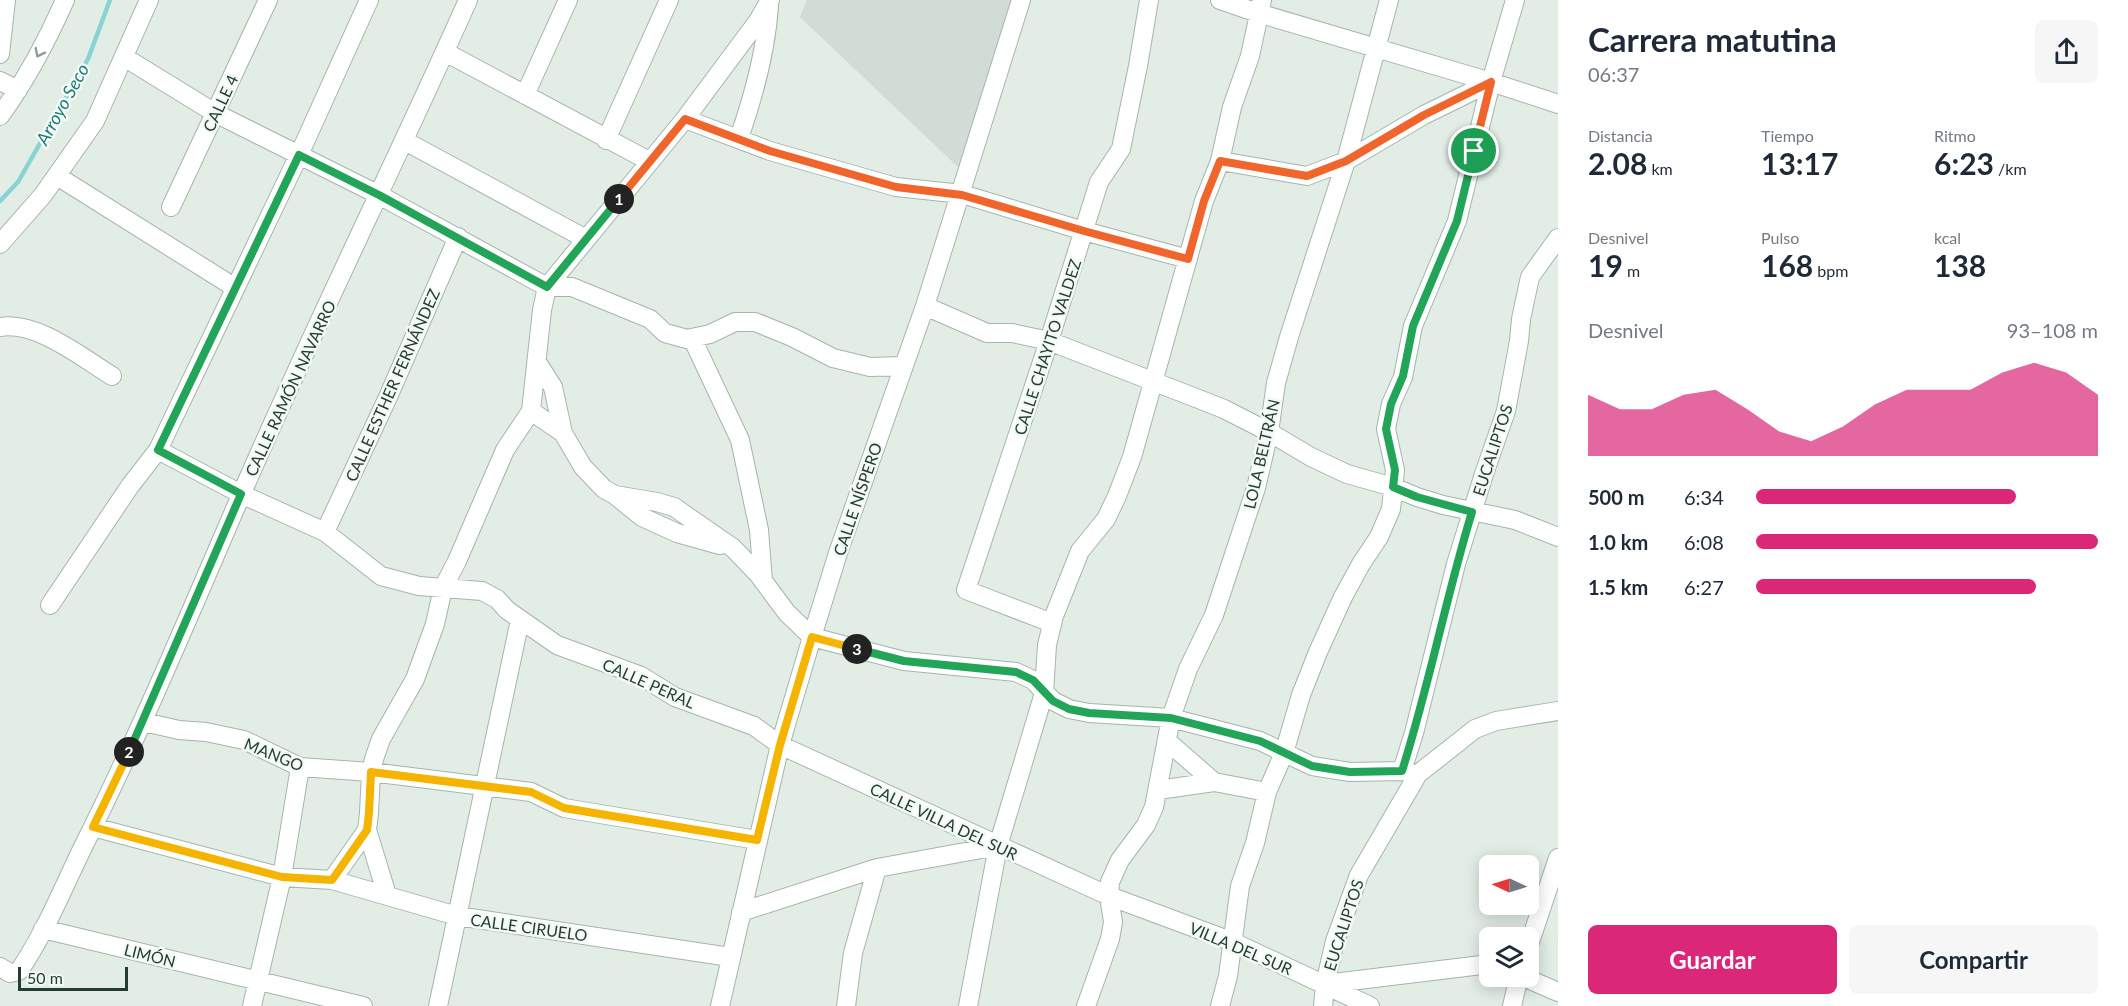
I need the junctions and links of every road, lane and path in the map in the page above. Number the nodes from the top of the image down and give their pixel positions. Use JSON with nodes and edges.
{"nodes":[{"id":1,"x":6,"y":0,"type":"edge"},
{"id":2,"x":64,"y":0,"type":"edge"},
{"id":3,"x":149,"y":0,"type":"edge"},
{"id":4,"x":268,"y":0,"type":"edge"},
{"id":5,"x":369,"y":0,"type":"edge"},
{"id":6,"x":468,"y":0,"type":"edge"},
{"id":7,"x":568,"y":0,"type":"edge"},
{"id":8,"x":669,"y":0,"type":"edge"},
{"id":9,"x":1021,"y":0,"type":"edge"},
{"id":10,"x":1149,"y":0,"type":"edge"},
{"id":11,"x":1220,"y":0,"type":"edge"},
{"id":12,"x":1389,"y":0,"type":"edge"},
{"id":13,"x":1515,"y":0,"type":"edge"},
{"id":14,"x":769,"y":1,"type":"edge"},
{"id":15,"x":1260,"y":7,"type":"edge"},
{"id":16,"x":1377,"y":47,"type":"junction"},
{"id":17,"x":445,"y":52,"type":"junction"},
{"id":18,"x":0,"y":54,"type":"edge"},
{"id":19,"x":124,"y":57,"type":"junction"},
{"id":20,"x":0,"y":81,"type":"edge"},
{"id":21,"x":1491,"y":82,"type":"junction"},
{"id":22,"x":18,"y":90,"type":"junction"},
{"id":23,"x":525,"y":95,"type":"junction"},
{"id":24,"x":1558,"y":104,"type":"edge"},
{"id":25,"x":215,"y":113,"type":"junction"},
{"id":26,"x":0,"y":116,"type":"edge"},
{"id":27,"x":685,"y":119,"type":"junction"},
{"id":28,"x":739,"y":138,"type":"junction"},
{"id":29,"x":606,"y":140,"type":"junction"},
{"id":30,"x":405,"y":141,"type":"junction"},
{"id":31,"x":299,"y":155,"type":"junction"},
{"id":32,"x":649,"y":161,"type":"junction"},
{"id":33,"x":1220,"y":161,"type":"junction"},
{"id":34,"x":1346,"y":161,"type":"junction"},
{"id":35,"x":57,"y":176,"type":"junction"},
{"id":36,"x":379,"y":195,"type":"junction"},
{"id":37,"x":962,"y":195,"type":"junction"},
{"id":38,"x":171,"y":207,"type":"dead end"},
{"id":39,"x":3,"y":231,"type":"edge"},
{"id":40,"x":1084,"y":231,"type":"junction"},
{"id":41,"x":458,"y":237,"type":"junction"},
{"id":42,"x":1558,"y":238,"type":"edge"},
{"id":43,"x":586,"y":239,"type":"junction"},
{"id":44,"x":1188,"y":259,"type":"junction"},
{"id":45,"x":234,"y":287,"type":"junction"},
{"id":46,"x":547,"y":287,"type":"junction"},
{"id":47,"x":925,"y":306,"type":"junction"},
{"id":48,"x":0,"y":327,"type":"edge"},
{"id":49,"x":692,"y":338,"type":"junction"},
{"id":50,"x":1049,"y":341,"type":"junction"},
{"id":51,"x":537,"y":362,"type":"junction"},
{"id":52,"x":904,"y":366,"type":"junction"},
{"id":53,"x":112,"y":376,"type":"dead end"},
{"id":54,"x":1153,"y":381,"type":"junction"},
{"id":55,"x":531,"y":411,"type":"junction"},
{"id":56,"x":1269,"y":432,"type":"junction"},
{"id":57,"x":563,"y":433,"type":"junction"},
{"id":58,"x":158,"y":450,"type":"junction"},
{"id":59,"x":1393,"y":487,"type":"junction"},
{"id":60,"x":241,"y":494,"type":"junction"},
{"id":61,"x":1472,"y":512,"type":"junction"},
{"id":62,"x":325,"y":532,"type":"junction"},
{"id":63,"x":1558,"y":537,"type":"edge"},
{"id":64,"x":763,"y":581,"type":"junction"},
{"id":65,"x":443,"y":588,"type":"junction"},
{"id":66,"x":50,"y":605,"type":"dead end"},
{"id":67,"x":520,"y":620,"type":"junction"},
{"id":68,"x":1052,"y":623,"type":"junction"},
{"id":69,"x":812,"y":637,"type":"junction"},
{"id":70,"x":1044,"y":693,"type":"junction"},
{"id":71,"x":1558,"y":711,"type":"edge"},
{"id":72,"x":1171,"y":718,"type":"junction"},
{"id":73,"x":144,"y":722,"type":"junction"},
{"id":74,"x":1167,"y":741,"type":"junction"},
{"id":75,"x":780,"y":745,"type":"junction"},
{"id":76,"x":1284,"y":753,"type":"junction"},
{"id":77,"x":300,"y":767,"type":"junction"},
{"id":78,"x":371,"y":772,"type":"junction"},
{"id":79,"x":1410,"y":772,"type":"junction"},
{"id":80,"x":1214,"y":782,"type":"junction"},
{"id":81,"x":484,"y":785,"type":"junction"},
{"id":82,"x":1158,"y":790,"type":"junction"},
{"id":83,"x":1267,"y":792,"type":"junction"},
{"id":84,"x":93,"y":827,"type":"junction"},
{"id":85,"x":367,"y":830,"type":"junction"},
{"id":86,"x":757,"y":840,"type":"junction"},
{"id":87,"x":998,"y":846,"type":"junction"},
{"id":88,"x":1558,"y":858,"type":"edge"},
{"id":89,"x":878,"y":868,"type":"junction"},
{"id":90,"x":282,"y":877,"type":"junction"},
{"id":91,"x":332,"y":880,"type":"junction"},
{"id":92,"x":387,"y":895,"type":"junction"},
{"id":93,"x":1109,"y":896,"type":"junction"},
{"id":94,"x":741,"y":912,"type":"junction"},
{"id":95,"x":457,"y":916,"type":"junction"},
{"id":96,"x":1535,"y":927,"type":"edge"},
{"id":97,"x":43,"y":928,"type":"junction"},
{"id":98,"x":1233,"y":942,"type":"junction"},
{"id":99,"x":730,"y":957,"type":"junction"},
{"id":100,"x":1479,"y":965,"type":"edge"},
{"id":101,"x":0,"y":967,"type":"edge"},
{"id":102,"x":257,"y":981,"type":"junction"},
{"id":103,"x":1324,"y":984,"type":"junction"},
{"id":104,"x":1539,"y":984,"type":"edge"},
{"id":105,"x":1517,"y":987,"type":"edge"},
{"id":106,"x":1558,"y":992,"type":"edge"},
{"id":107,"x":252,"y":1006,"type":"edge"},
{"id":108,"x":363,"y":1006,"type":"edge"},
{"id":109,"x":438,"y":1006,"type":"edge"},
{"id":110,"x":720,"y":1006,"type":"edge"},
{"id":111,"x":846,"y":1006,"type":"edge"},
{"id":112,"x":968,"y":1006,"type":"edge"},
{"id":113,"x":1086,"y":1006,"type":"edge"},
{"id":114,"x":1220,"y":1006,"type":"edge"},
{"id":115,"x":1323,"y":1006,"type":"edge"},
{"id":116,"x":1370,"y":1006,"type":"edge"},
{"id":117,"x":1512,"y":1006,"type":"edge"}],
"edges":[{"from":1,"to":18,"type":"street"},
{"from":2,"to":22,"type":"street","one_way":true},
{"from":3,"to":19,"type":"street"},
{"from":4,"to":25,"type":"street","name":"CALLE 4"},
{"from":5,"to":31,"type":"street"},
{"from":6,"to":17,"type":"street","name":"CALLE RAMÓN NAVARRO"},
{"from":7,"to":23,"type":"street"},
{"from":8,"to":29,"type":"street"},
{"from":9,"to":37,"type":"street","name":"CALLE NÍSPERO"},
{"from":10,"to":40,"type":"street","name":"CALLE CHAYITO VALDEZ"},
{"from":11,"to":15,"type":"street"},
{"from":12,"to":16,"type":"street","name":"LOLA BELTRÁN"},
{"from":13,"to":21,"type":"street"},
{"from":14,"to":27,"type":"street"},
{"from":14,"to":28,"type":"street"},
{"from":15,"to":16,"type":"street"},
{"from":15,"to":33,"type":"street"},
{"from":16,"to":21,"type":"street"},
{"from":16,"to":34,"type":"street","name":"LOLA BELTRÁN"},
{"from":17,"to":23,"type":"street"},
{"from":17,"to":30,"type":"street","name":"CALLE RAMÓN NAVARRO"},
{"from":19,"to":25,"type":"street"},
{"from":19,"to":35,"type":"street"},
{"from":20,"to":22,"type":"street"},
{"from":21,"to":24,"type":"street"},
{"from":21,"to":34,"type":"street"},
{"from":21,"to":59,"type":"street"},
{"from":22,"to":26,"type":"street"},
{"from":23,"to":29,"type":"street"},
{"from":25,"to":31,"type":"street"},
{"from":25,"to":38,"type":"street","name":"CALLE 4"},
{"from":27,"to":28,"type":"street"},
{"from":27,"to":32,"type":"street"},
{"from":28,"to":37,"type":"street"},
{"from":29,"to":32,"type":"street"},
{"from":30,"to":36,"type":"street","name":"CALLE RAMÓN NAVARRO"},
{"from":30,"to":43,"type":"street"},
{"from":31,"to":36,"type":"street"},
{"from":31,"to":45,"type":"street"},
{"from":32,"to":43,"type":"street"},
{"from":33,"to":34,"type":"street"},
{"from":33,"to":44,"type":"street"},
{"from":34,"to":56,"type":"street","name":"LOLA BELTRÁN"},
{"from":35,"to":39,"type":"street"},
{"from":35,"to":45,"type":"street"},
{"from":36,"to":41,"type":"street"},
{"from":36,"to":60,"type":"street","name":"CALLE RAMÓN NAVARRO"},
{"from":37,"to":40,"type":"street"},
{"from":37,"to":47,"type":"street","name":"CALLE NÍSPERO"},
{"from":40,"to":44,"type":"street"},
{"from":40,"to":50,"type":"street","name":"CALLE CHAYITO VALDEZ"},
{"from":41,"to":46,"type":"street"},
{"from":41,"to":62,"type":"street","name":"CALLE ESTHER FERNÁNDEZ"},
{"from":42,"to":61,"type":"street","name":"EUCALIPTOS"},
{"from":43,"to":46,"type":"street"},
{"from":44,"to":54,"type":"street"},
{"from":45,"to":58,"type":"street"},
{"from":46,"to":49,"type":"street"},
{"from":46,"to":51,"type":"street"},
{"from":47,"to":50,"type":"street"},
{"from":47,"to":52,"type":"street","name":"CALLE NÍSPERO"},
{"from":48,"to":53,"type":"street"},
{"from":49,"to":52,"type":"street"},
{"from":49,"to":64,"type":"street"},
{"from":50,"to":54,"type":"street"},
{"from":50,"to":68,"type":"street","name":"CALLE CHAYITO VALDEZ"},
{"from":51,"to":55,"type":"street"},
{"from":51,"to":57,"type":"street"},
{"from":52,"to":69,"type":"street","name":"CALLE NÍSPERO"},
{"from":54,"to":56,"type":"street"},
{"from":54,"to":68,"type":"street"},
{"from":55,"to":57,"type":"street"},
{"from":55,"to":65,"type":"street"},
{"from":56,"to":59,"type":"street"},
{"from":56,"to":72,"type":"street","name":"LOLA BELTRÁN"},
{"from":57,"to":64,"type":"street"},
{"from":58,"to":60,"type":"street","name":"CALLE PERAL"},
{"from":58,"to":66,"type":"street"},
{"from":59,"to":61,"type":"street"},
{"from":59,"to":76,"type":"street"},
{"from":60,"to":62,"type":"street","name":"CALLE PERAL"},
{"from":60,"to":73,"type":"street","name":"CALLE RAMÓN NAVARRO"},
{"from":61,"to":63,"type":"street"},
{"from":61,"to":79,"type":"street","name":"EUCALIPTOS"},
{"from":62,"to":65,"type":"street","name":"CALLE PERAL"},
{"from":64,"to":69,"type":"street"},
{"from":65,"to":67,"type":"street","name":"CALLE PERAL"},
{"from":65,"to":78,"type":"street"},
{"from":67,"to":75,"type":"street","name":"CALLE PERAL"},
{"from":67,"to":81,"type":"street"},
{"from":68,"to":70,"type":"street"},
{"from":69,"to":70,"type":"street"},
{"from":69,"to":75,"type":"street","name":"CALLE NÍSPERO"},
{"from":70,"to":72,"type":"street"},
{"from":70,"to":87,"type":"street"},
{"from":71,"to":79,"type":"street"},
{"from":72,"to":74,"type":"street","name":"LOLA BELTRÁN"},
{"from":72,"to":76,"type":"street"},
{"from":73,"to":77,"type":"street","name":"MANGO"},
{"from":73,"to":84,"type":"street","name":"CALLE RAMÓN NAVARRO"},
{"from":74,"to":80,"type":"street"},
{"from":74,"to":82,"type":"street","name":"LOLA BELTRÁN"},
{"from":75,"to":86,"type":"street","name":"CALLE NÍSPERO"},
{"from":75,"to":87,"type":"street","name":"CALLE VILLA DEL SUR"},
{"from":76,"to":79,"type":"street"},
{"from":76,"to":83,"type":"street"},
{"from":77,"to":78,"type":"street","name":"MANGO"},
{"from":77,"to":90,"type":"street"},
{"from":78,"to":81,"type":"street","name":"MANGO"},
{"from":78,"to":85,"type":"street"},
{"from":79,"to":103,"type":"street","name":"EUCALIPTOS"},
{"from":80,"to":82,"type":"street"},
{"from":80,"to":83,"type":"street"},
{"from":81,"to":86,"type":"street","name":"MANGO"},
{"from":81,"to":95,"type":"street"},
{"from":82,"to":93,"type":"street","name":"LOLA BELTRÁN"},
{"from":83,"to":98,"type":"street"},
{"from":84,"to":90,"type":"street","name":"CALLE CIRUELO"},
{"from":84,"to":97,"type":"street","name":"CALLE RAMÓN NAVARRO"},
{"from":85,"to":91,"type":"street"},
{"from":85,"to":92,"type":"street"},
{"from":86,"to":94,"type":"street","name":"CALLE NÍSPERO"},
{"from":87,"to":89,"type":"street"},
{"from":87,"to":93,"type":"street","name":"CALLE VILLA DEL SUR"},
{"from":87,"to":112,"type":"street"},
{"from":88,"to":96,"type":"street"},
{"from":89,"to":94,"type":"street"},
{"from":89,"to":111,"type":"street"},
{"from":90,"to":91,"type":"street","name":"CALLE CIRUELO"},
{"from":90,"to":102,"type":"street"},
{"from":91,"to":92,"type":"street","name":"CALLE CIRUELO"},
{"from":92,"to":95,"type":"street","name":"CALLE CIRUELO"},
{"from":93,"to":98,"type":"street","name":"VILLA DEL SUR"},
{"from":93,"to":113,"type":"street"},
{"from":94,"to":99,"type":"street","name":"CALLE NÍSPERO"},
{"from":95,"to":99,"type":"street","name":"CALLE CIRUELO"},
{"from":95,"to":109,"type":"street"},
{"from":97,"to":101,"type":"street","name":"CALLE RAMÓN NAVARRO"},
{"from":97,"to":102,"type":"street","name":"LIMÓN"},
{"from":98,"to":103,"type":"street","name":"VILLA DEL SUR"},
{"from":98,"to":114,"type":"street"},
{"from":99,"to":110,"type":"street","name":"CALLE NÍSPERO"},
{"from":100,"to":103,"type":"street"},
{"from":102,"to":107,"type":"street"},
{"from":102,"to":108,"type":"street","name":"LIMÓN"},
{"from":103,"to":115,"type":"street","name":"EUCALIPTOS"},
{"from":103,"to":116,"type":"street","name":"VILLA DEL SUR"},
{"from":104,"to":106,"type":"street"},
{"from":105,"to":117,"type":"street"}]}
